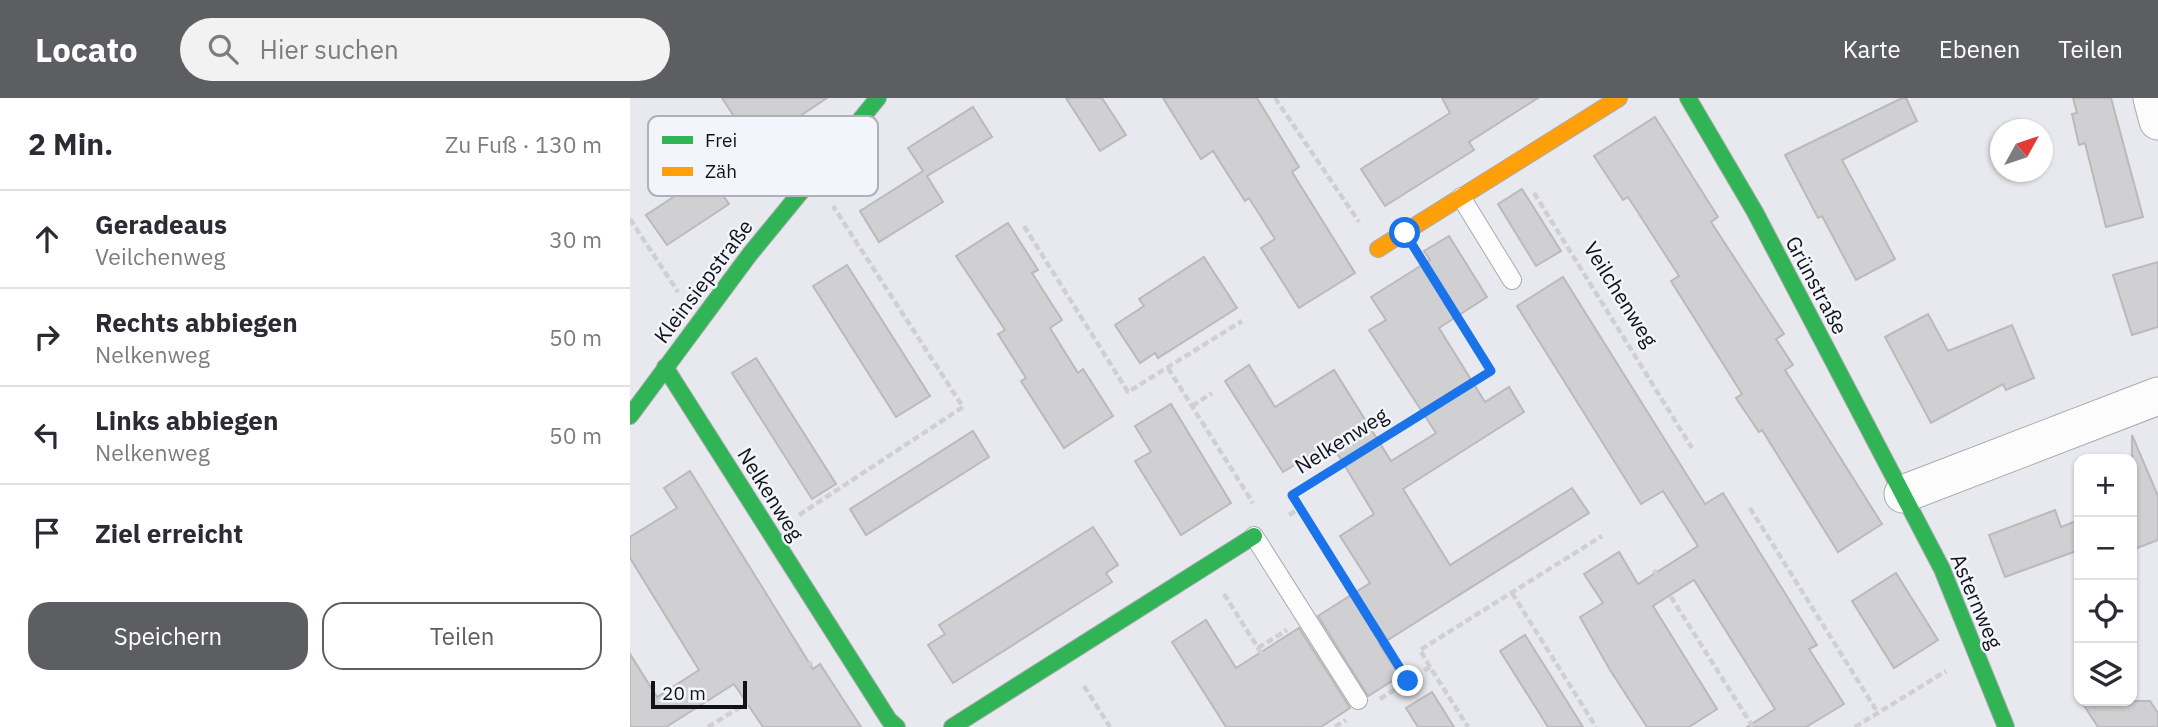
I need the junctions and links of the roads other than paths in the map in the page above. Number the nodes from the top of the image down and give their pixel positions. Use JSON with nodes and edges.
{"nodes":[{"id":1,"x":878,"y":98,"type":"edge"},
{"id":2,"x":1619,"y":98,"type":"edge"},
{"id":3,"x":1688,"y":98,"type":"edge"},
{"id":4,"x":2152,"y":98,"type":"edge"},
{"id":5,"x":862,"y":116,"type":"edge"},
{"id":6,"x":2158,"y":121,"type":"edge"},
{"id":7,"x":794,"y":196,"type":"edge"},
{"id":8,"x":1461,"y":197,"type":"junction"},
{"id":9,"x":1378,"y":249,"type":"road end"},
{"id":10,"x":1512,"y":280,"type":"dead end"},
{"id":11,"x":665,"y":367,"type":"junction"},
{"id":12,"x":2158,"y":396,"type":"edge"},
{"id":13,"x":630,"y":416,"type":"edge"},
{"id":14,"x":1903,"y":494,"type":"junction"},
{"id":15,"x":1254,"y":537,"type":"joint"},
{"id":16,"x":1357,"y":707,"type":"road end"},
{"id":17,"x":897,"y":727,"type":"edge"},
{"id":18,"x":952,"y":727,"type":"edge"},
{"id":19,"x":2006,"y":727,"type":"edge"}],
"edges":[{"from":1,"to":5,"type":"street","name":"Kleinsiepstraße"},
{"from":2,"to":8,"type":"street"},
{"from":3,"to":14,"type":"street","name":"Grünstraße"},
{"from":4,"to":6,"type":"street"},
{"from":7,"to":11,"type":"street","name":"Kleinsiepstraße"},
{"from":8,"to":9,"type":"street"},
{"from":8,"to":10,"type":"lane"},
{"from":11,"to":13,"type":"street","name":"Kleinsiepstraße"},
{"from":11,"to":17,"type":"street","name":"Nelkenweg"},
{"from":12,"to":14,"type":"street"},
{"from":14,"to":19,"type":"street","name":"Asternweg"},
{"from":15,"to":16,"type":"lane"},
{"from":15,"to":18,"type":"street"}]}
